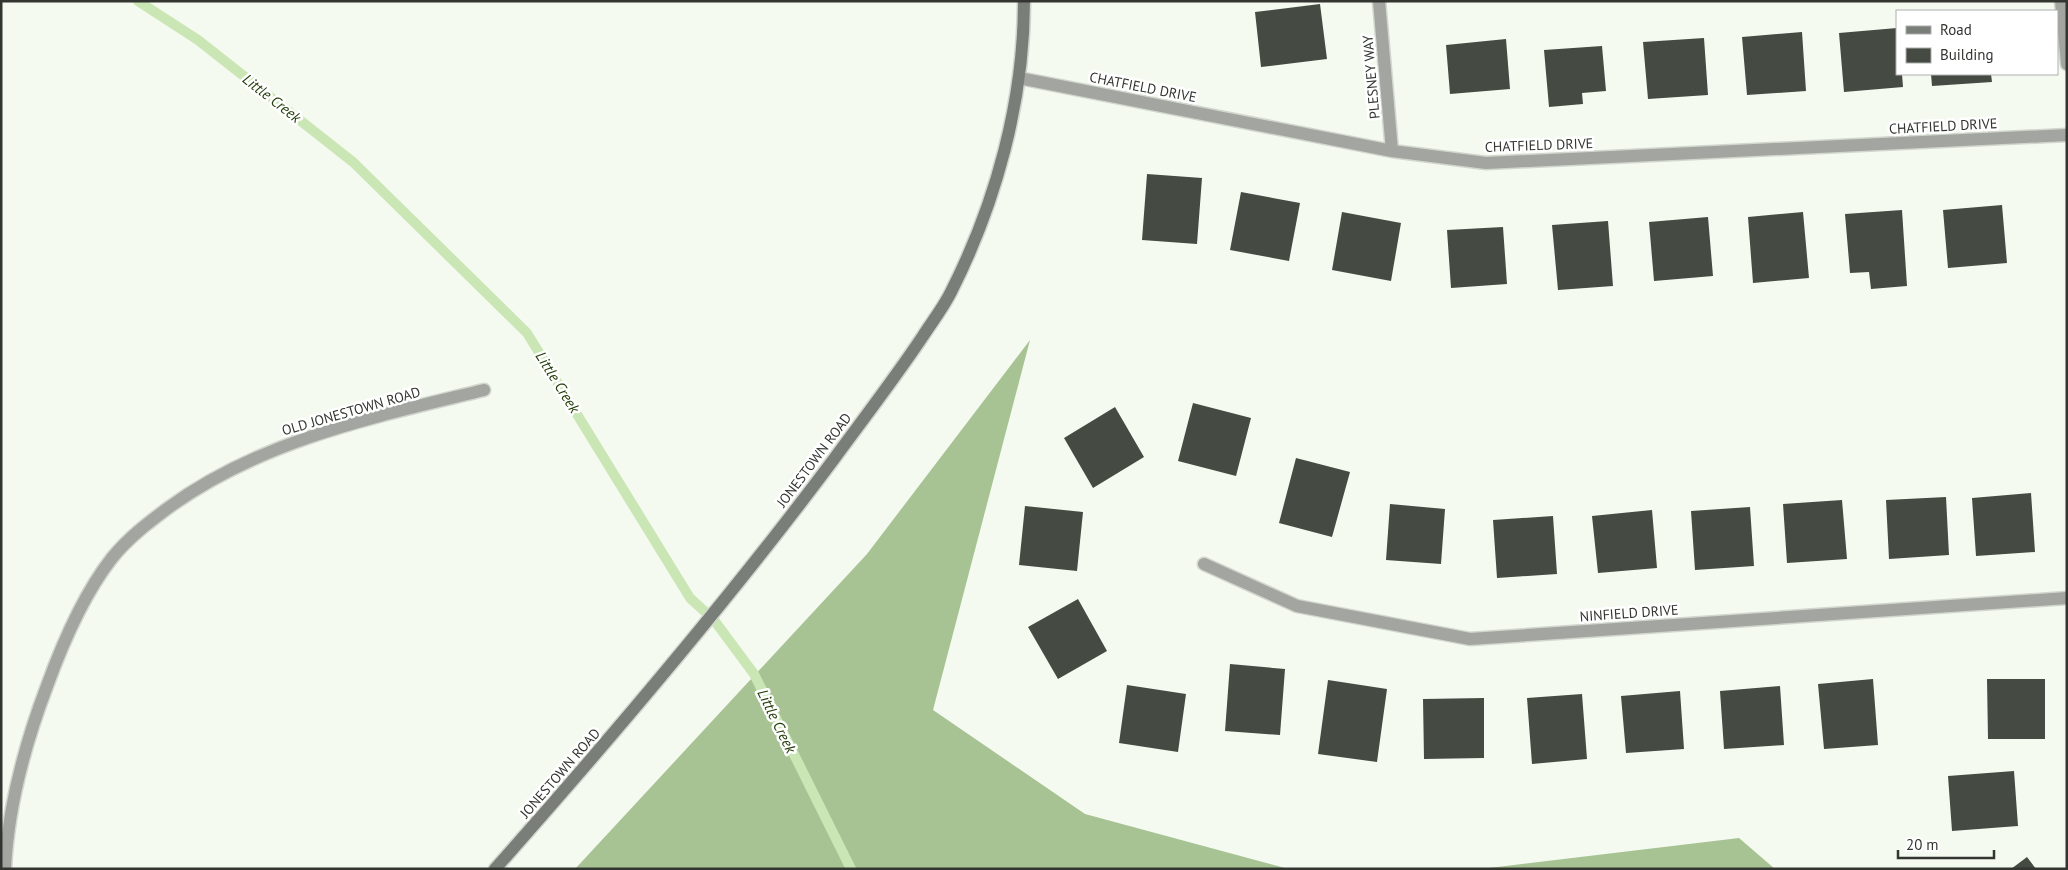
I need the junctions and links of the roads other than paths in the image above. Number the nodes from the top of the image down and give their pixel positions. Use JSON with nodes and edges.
{"nodes":[{"id":1,"x":1024,"y":1,"type":"edge"},
{"id":2,"x":1379,"y":1,"type":"edge"},
{"id":3,"x":2061,"y":1,"type":"edge"},
{"id":4,"x":2067,"y":64,"type":"edge"},
{"id":5,"x":1019,"y":78,"type":"junction"},
{"id":6,"x":2067,"y":135,"type":"edge"},
{"id":7,"x":1392,"y":151,"type":"junction"},
{"id":8,"x":484,"y":390,"type":"dead end"},
{"id":9,"x":1204,"y":564,"type":"dead end"},
{"id":10,"x":2067,"y":598,"type":"edge"},
{"id":11,"x":5,"y":869,"type":"edge"},
{"id":12,"x":495,"y":869,"type":"edge"}],
"edges":[{"from":1,"to":5,"type":"main road","name":"JONESTOWN ROAD"},
{"from":2,"to":7,"type":"street","name":"PLESNEY WAY"},
{"from":3,"to":4,"type":"street"},
{"from":5,"to":7,"type":"street","name":"CHATFIELD DRIVE"},
{"from":5,"to":12,"type":"main road","name":"JONESTOWN ROAD"},
{"from":6,"to":7,"type":"street","name":"CHATFIELD DRIVE"},
{"from":8,"to":11,"type":"street","name":"OLD JONESTOWN ROAD"},
{"from":9,"to":10,"type":"street","name":"NINFIELD DRIVE"}]}
